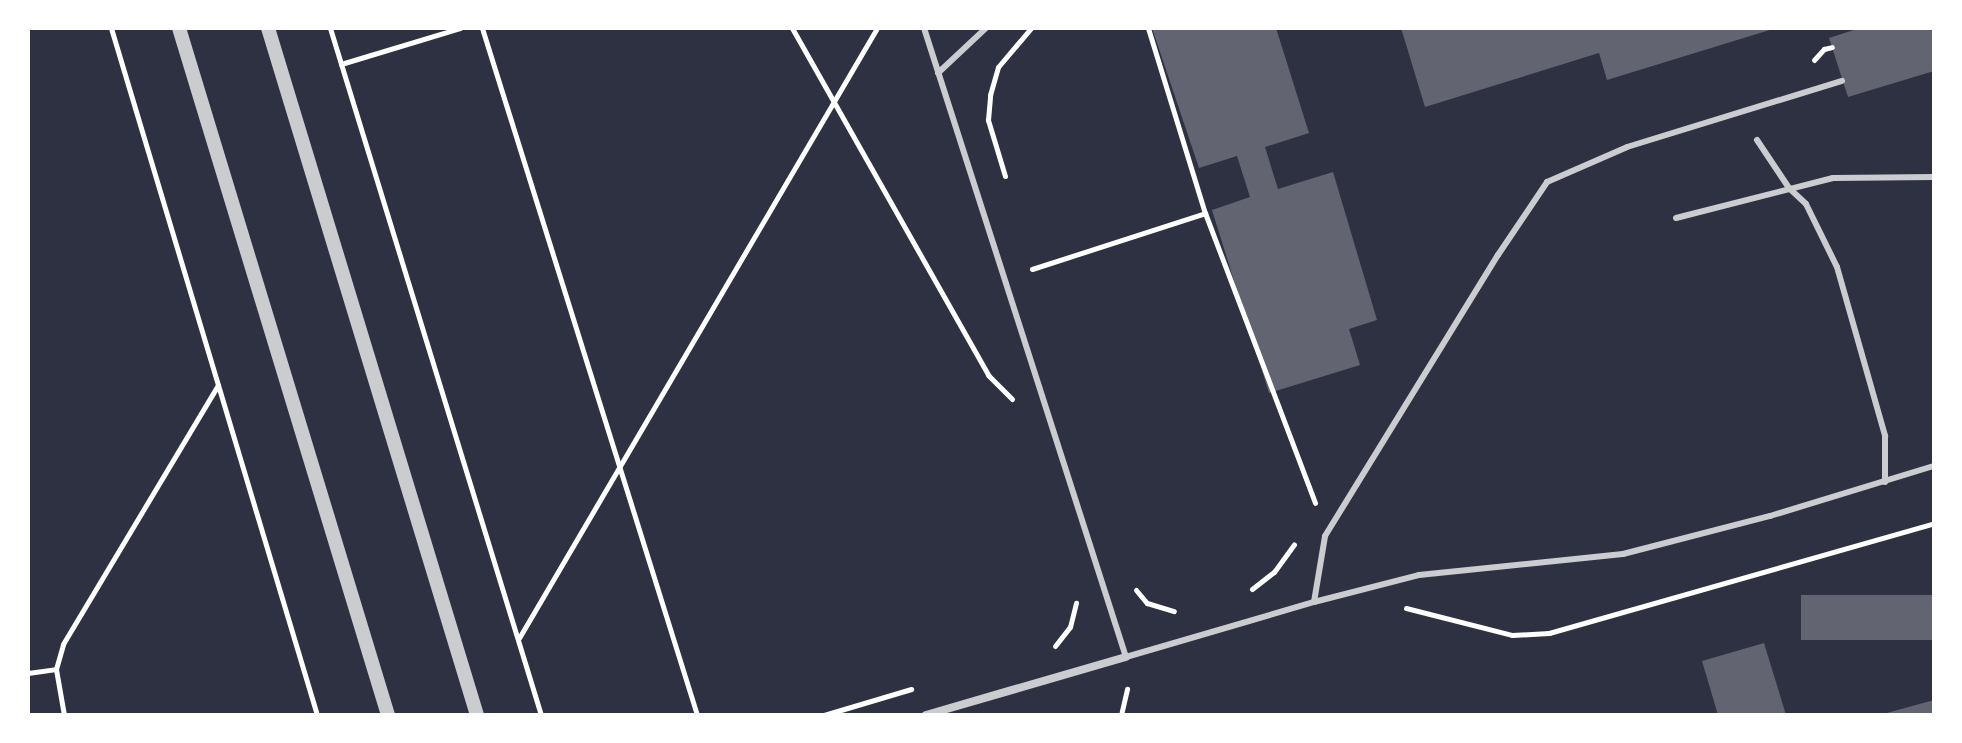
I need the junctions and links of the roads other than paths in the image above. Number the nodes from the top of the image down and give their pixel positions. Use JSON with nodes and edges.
{"nodes":[{"id":1,"x":179,"y":28,"type":"edge"},
{"id":2,"x":268,"y":28,"type":"edge"},
{"id":3,"x":924,"y":28,"type":"edge"},
{"id":4,"x":986,"y":28,"type":"edge"},
{"id":5,"x":938,"y":73,"type":"junction"},
{"id":6,"x":1842,"y":81,"type":"dead end"},
{"id":7,"x":1757,"y":140,"type":"dead end"},
{"id":8,"x":1934,"y":177,"type":"edge"},
{"id":9,"x":1789,"y":188,"type":"junction"},
{"id":10,"x":1676,"y":218,"type":"dead end"},
{"id":11,"x":1934,"y":466,"type":"edge"},
{"id":12,"x":1885,"y":482,"type":"junction"},
{"id":13,"x":1314,"y":602,"type":"junction"},
{"id":14,"x":1126,"y":657,"type":"junction"},
{"id":15,"x":388,"y":715,"type":"edge"},
{"id":16,"x":477,"y":715,"type":"edge"},
{"id":17,"x":926,"y":715,"type":"edge"}],
"edges":[{"from":1,"to":15,"type":"street"},
{"from":2,"to":16,"type":"street"},
{"from":3,"to":5,"type":"lane"},
{"from":4,"to":5,"type":"lane"},
{"from":5,"to":14,"type":"lane"},
{"from":6,"to":13,"type":"lane"},
{"from":7,"to":9,"type":"lane"},
{"from":8,"to":9,"type":"lane"},
{"from":9,"to":10,"type":"lane"},
{"from":9,"to":12,"type":"lane"},
{"from":11,"to":12,"type":"lane"},
{"from":12,"to":13,"type":"lane"},
{"from":13,"to":14,"type":"lane"},
{"from":14,"to":17,"type":"street"}]}
